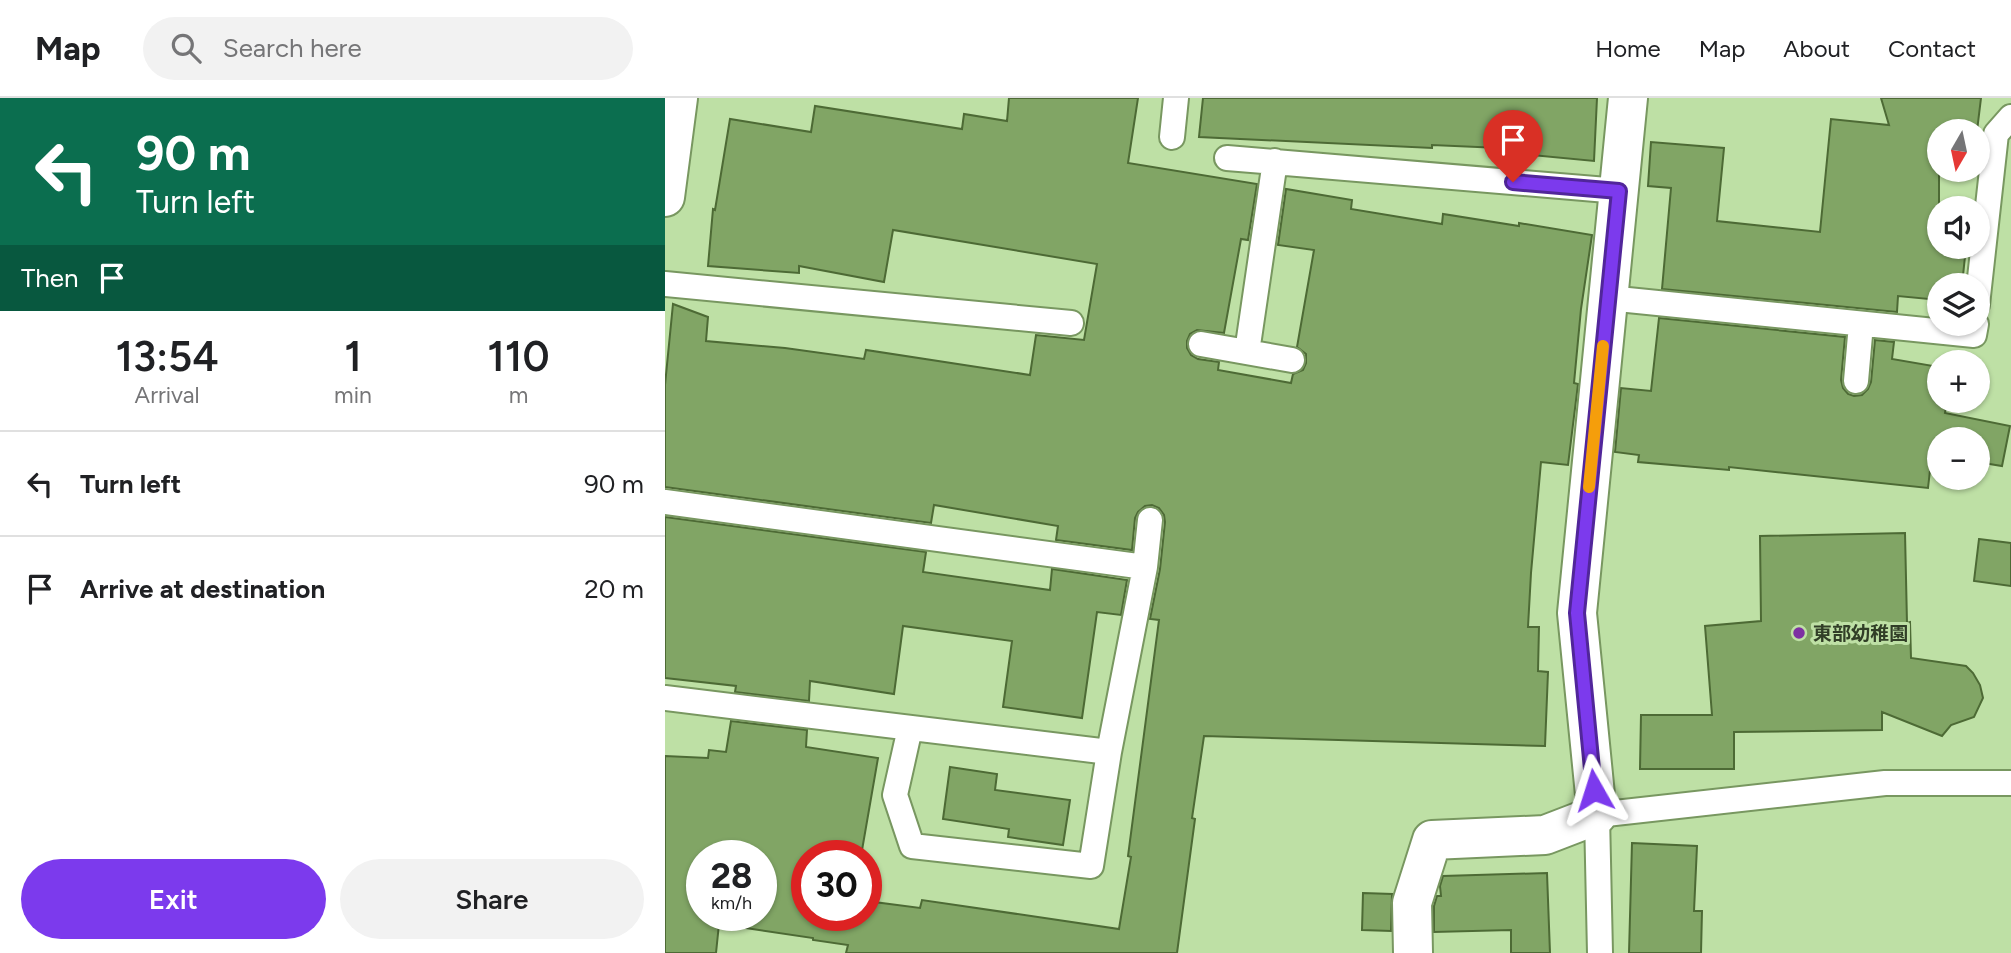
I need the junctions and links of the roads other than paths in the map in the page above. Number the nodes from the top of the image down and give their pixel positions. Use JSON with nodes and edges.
{"nodes":[{"id":1,"x":678,"y":98,"type":"edge"},
{"id":2,"x":1176,"y":98,"type":"edge"},
{"id":3,"x":1628,"y":98,"type":"edge"},
{"id":4,"x":2011,"y":117,"type":"edge"},
{"id":5,"x":1172,"y":137,"type":"dead end"},
{"id":6,"x":1227,"y":158,"type":"dead end"},
{"id":7,"x":1275,"y":161,"type":"junction"},
{"id":8,"x":1619,"y":191,"type":"junction"},
{"id":9,"x":665,"y":197,"type":"edge"},
{"id":10,"x":1981,"y":273,"type":"edge"},
{"id":11,"x":665,"y":284,"type":"edge"},
{"id":12,"x":1608,"y":299,"type":"junction"},
{"id":13,"x":1071,"y":323,"type":"dead end"},
{"id":14,"x":1861,"y":324,"type":"junction"},
{"id":15,"x":1927,"y":330,"type":"edge"},
{"id":16,"x":1201,"y":344,"type":"dead end"},
{"id":17,"x":1247,"y":352,"type":"junction"},
{"id":18,"x":1292,"y":360,"type":"dead end"},
{"id":19,"x":1856,"y":381,"type":"dead end"},
{"id":20,"x":665,"y":502,"type":"edge"},
{"id":21,"x":1150,"y":520,"type":"dead end"},
{"id":22,"x":1145,"y":567,"type":"junction"},
{"id":23,"x":665,"y":698,"type":"edge"},
{"id":24,"x":910,"y":728,"type":"junction"},
{"id":25,"x":1109,"y":752,"type":"junction"},
{"id":26,"x":2011,"y":783,"type":"edge"},
{"id":27,"x":1597,"y":815,"type":"junction"},
{"id":28,"x":1413,"y":953,"type":"edge"},
{"id":29,"x":1600,"y":953,"type":"edge"}],
"edges":[{"from":1,"to":9,"type":"street"},
{"from":2,"to":5,"type":"lane"},
{"from":3,"to":8,"type":"street"},
{"from":4,"to":10,"type":"lane"},
{"from":6,"to":7,"type":"lane"},
{"from":7,"to":8,"type":"lane"},
{"from":7,"to":17,"type":"lane"},
{"from":8,"to":12,"type":"street"},
{"from":11,"to":13,"type":"lane"},
{"from":12,"to":14,"type":"lane"},
{"from":12,"to":27,"type":"street"},
{"from":14,"to":15,"type":"lane"},
{"from":14,"to":19,"type":"lane"},
{"from":16,"to":17,"type":"lane"},
{"from":17,"to":18,"type":"lane"},
{"from":20,"to":22,"type":"lane"},
{"from":21,"to":22,"type":"lane"},
{"from":22,"to":25,"type":"lane"},
{"from":23,"to":24,"type":"lane"},
{"from":24,"to":25,"type":"lane"},
{"from":24,"to":25,"type":"lane"},
{"from":26,"to":27,"type":"lane"},
{"from":27,"to":28,"type":"street"},
{"from":27,"to":29,"type":"lane"}]}
